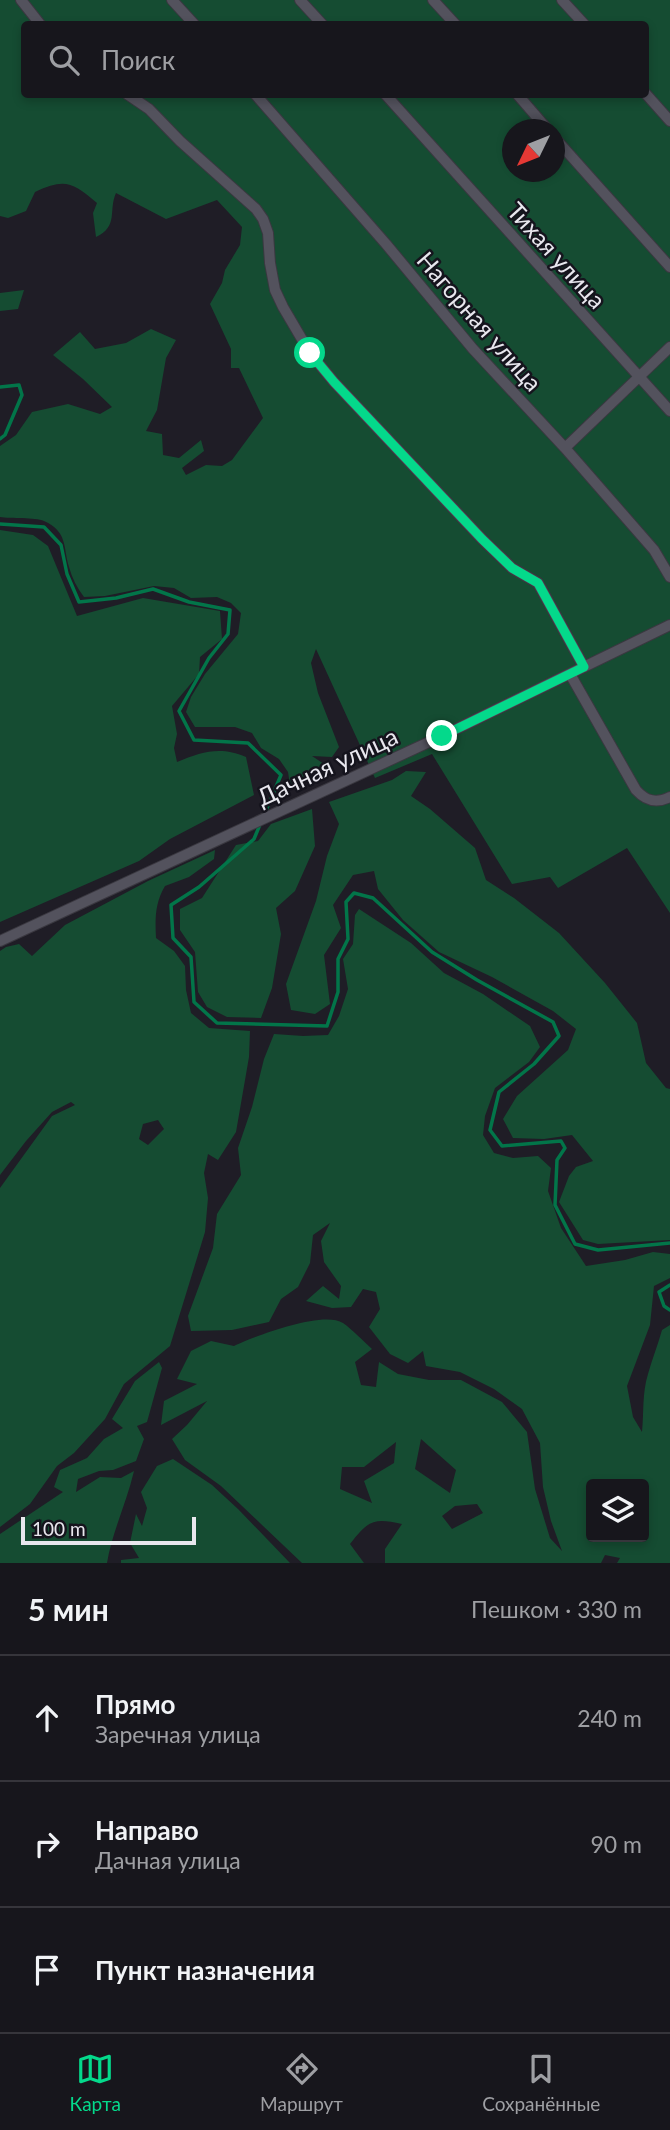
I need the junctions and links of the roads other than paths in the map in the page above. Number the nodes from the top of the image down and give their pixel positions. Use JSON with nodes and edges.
{"nodes":[{"id":1,"x":21,"y":0,"type":"edge"},
{"id":2,"x":172,"y":0,"type":"edge"},
{"id":3,"x":300,"y":0,"type":"edge"},
{"id":4,"x":433,"y":0,"type":"edge"},
{"id":5,"x":562,"y":0,"type":"edge"},
{"id":6,"x":38,"y":21,"type":"edge"},
{"id":7,"x":191,"y":21,"type":"edge"},
{"id":8,"x":319,"y":21,"type":"edge"},
{"id":9,"x":452,"y":21,"type":"edge"},
{"id":10,"x":581,"y":21,"type":"edge"},
{"id":11,"x":649,"y":97,"type":"edge"},
{"id":12,"x":133,"y":98,"type":"edge"},
{"id":13,"x":258,"y":98,"type":"edge"},
{"id":14,"x":389,"y":98,"type":"edge"},
{"id":15,"x":520,"y":98,"type":"edge"},
{"id":16,"x":539,"y":119,"type":"edge"},
{"id":17,"x":670,"y":121,"type":"edge"},
{"id":18,"x":565,"y":148,"type":"edge"},
{"id":19,"x":670,"y":267,"type":"edge"},
{"id":20,"x":670,"y":347,"type":"edge"},
{"id":21,"x":639,"y":377,"type":"junction"},
{"id":22,"x":670,"y":411,"type":"edge"},
{"id":23,"x":565,"y":448,"type":"junction"},
{"id":24,"x":670,"y":577,"type":"edge"},
{"id":25,"x":670,"y":625,"type":"edge"},
{"id":26,"x":584,"y":667,"type":"junction"},
{"id":27,"x":570,"y":674,"type":"junction"},
{"id":28,"x":670,"y":797,"type":"edge"},
{"id":29,"x":0,"y":941,"type":"edge"}],
"edges":[{"from":1,"to":6,"type":"street"},
{"from":2,"to":7,"type":"street"},
{"from":3,"to":8,"type":"street"},
{"from":4,"to":9,"type":"street"},
{"from":5,"to":10,"type":"street"},
{"from":11,"to":17,"type":"street"},
{"from":12,"to":26,"type":"street"},
{"from":13,"to":23,"type":"street","name":"Нагорная улица"},
{"from":14,"to":21,"type":"street","name":"Тихая улица"},
{"from":15,"to":16,"type":"street"},
{"from":18,"to":19,"type":"street"},
{"from":20,"to":21,"type":"street"},
{"from":21,"to":22,"type":"street","name":"Тихая улица"},
{"from":21,"to":23,"type":"street"},
{"from":23,"to":24,"type":"street","name":"Нагорная улица"},
{"from":25,"to":26,"type":"street","name":"Дачная улица"},
{"from":26,"to":27,"type":"street","name":"Дачная улица"},
{"from":27,"to":28,"type":"street"},
{"from":27,"to":29,"type":"street","name":"Дачная улица"}]}
